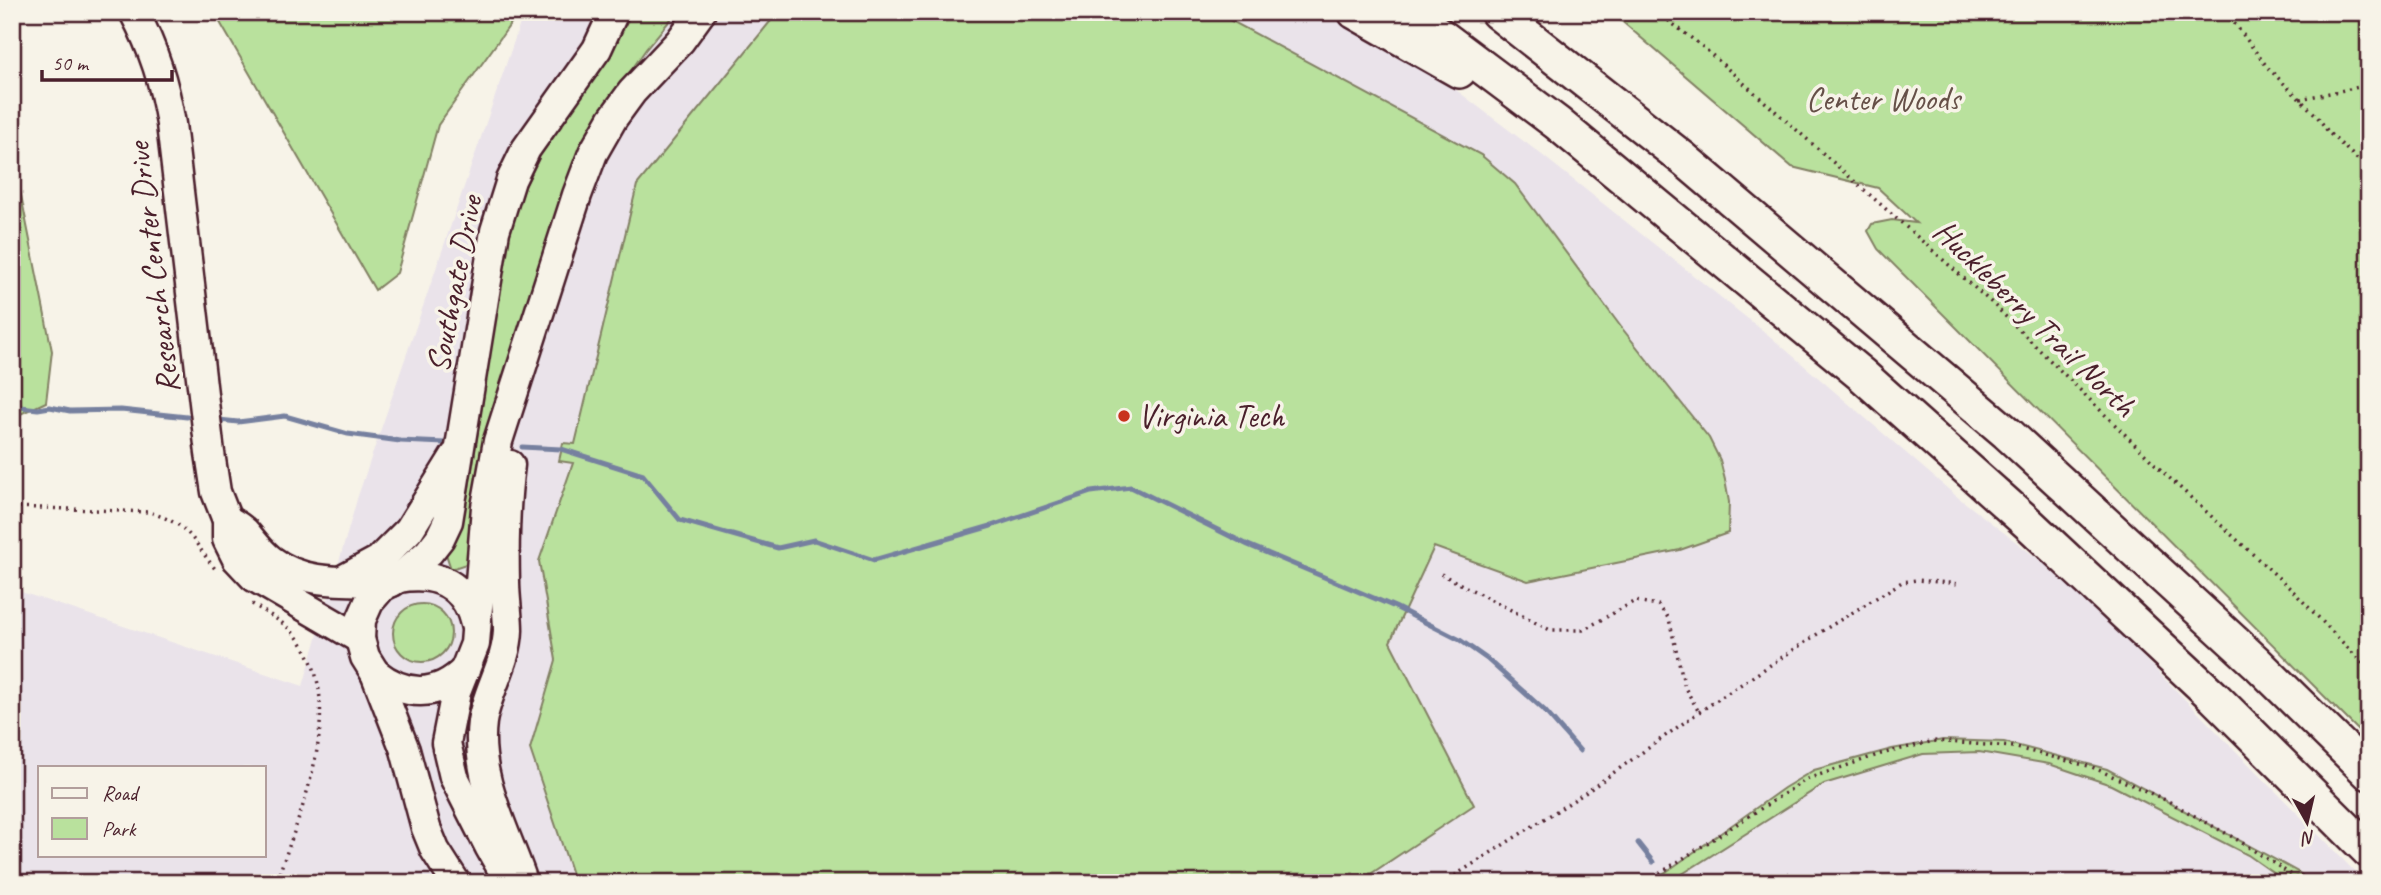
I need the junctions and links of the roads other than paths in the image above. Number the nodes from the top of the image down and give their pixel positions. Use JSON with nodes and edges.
{"nodes":[{"id":1,"x":134,"y":12,"type":"edge"},
{"id":2,"x":614,"y":12,"type":"edge"},
{"id":3,"x":701,"y":12,"type":"edge"},
{"id":4,"x":1355,"y":12,"type":"edge"},
{"id":5,"x":1409,"y":12,"type":"edge"},
{"id":6,"x":1497,"y":12,"type":"edge"},
{"id":7,"x":1557,"y":123,"type":"junction"},
{"id":8,"x":527,"y":348,"type":"junction"},
{"id":9,"x":460,"y":448,"type":"junction"},
{"id":10,"x":227,"y":520,"type":"junction"},
{"id":11,"x":396,"y":580,"type":"junction"},
{"id":12,"x":339,"y":582,"type":"junction"},
{"id":13,"x":476,"y":627,"type":"junction"},
{"id":14,"x":360,"y":639,"type":"junction"},
{"id":15,"x":465,"y":670,"type":"junction"},
{"id":16,"x":375,"y":673,"type":"junction"},
{"id":17,"x":2369,"y":773,"type":"edge"},
{"id":18,"x":2369,"y":851,"type":"edge"},
{"id":19,"x":456,"y":883,"type":"edge"},
{"id":20,"x":510,"y":883,"type":"edge"},
{"id":21,"x":524,"y":883,"type":"edge"}],
"edges":[{"from":1,"to":10,"type":"main road","name":"Research Center Drive"},
{"from":2,"to":9,"type":"main road","name":"Southgate Drive"},
{"from":3,"to":8,"type":"main road"},
{"from":4,"to":7,"type":"highway"},
{"from":5,"to":7,"type":"highway"},
{"from":6,"to":17,"type":"highway"},
{"from":7,"to":18,"type":"highway"},
{"from":8,"to":13,"type":"main road"},
{"from":8,"to":21,"type":"main road"},
{"from":9,"to":11,"type":"main road","name":"Southgate Drive"},
{"from":9,"to":12,"type":"main road"},
{"from":10,"to":12,"type":"main road"},
{"from":10,"to":14,"type":"main road","name":"Research Center Drive"},
{"from":11,"to":12,"type":"main road"},
{"from":11,"to":13,"type":"main road"},
{"from":11,"to":14,"type":"main road","name":"Southgate Drive"},
{"from":13,"to":15,"type":"main road"},
{"from":14,"to":16,"type":"main road"},
{"from":15,"to":16,"type":"main road"},
{"from":15,"to":20,"type":"main road"},
{"from":16,"to":19,"type":"main road"}]}
